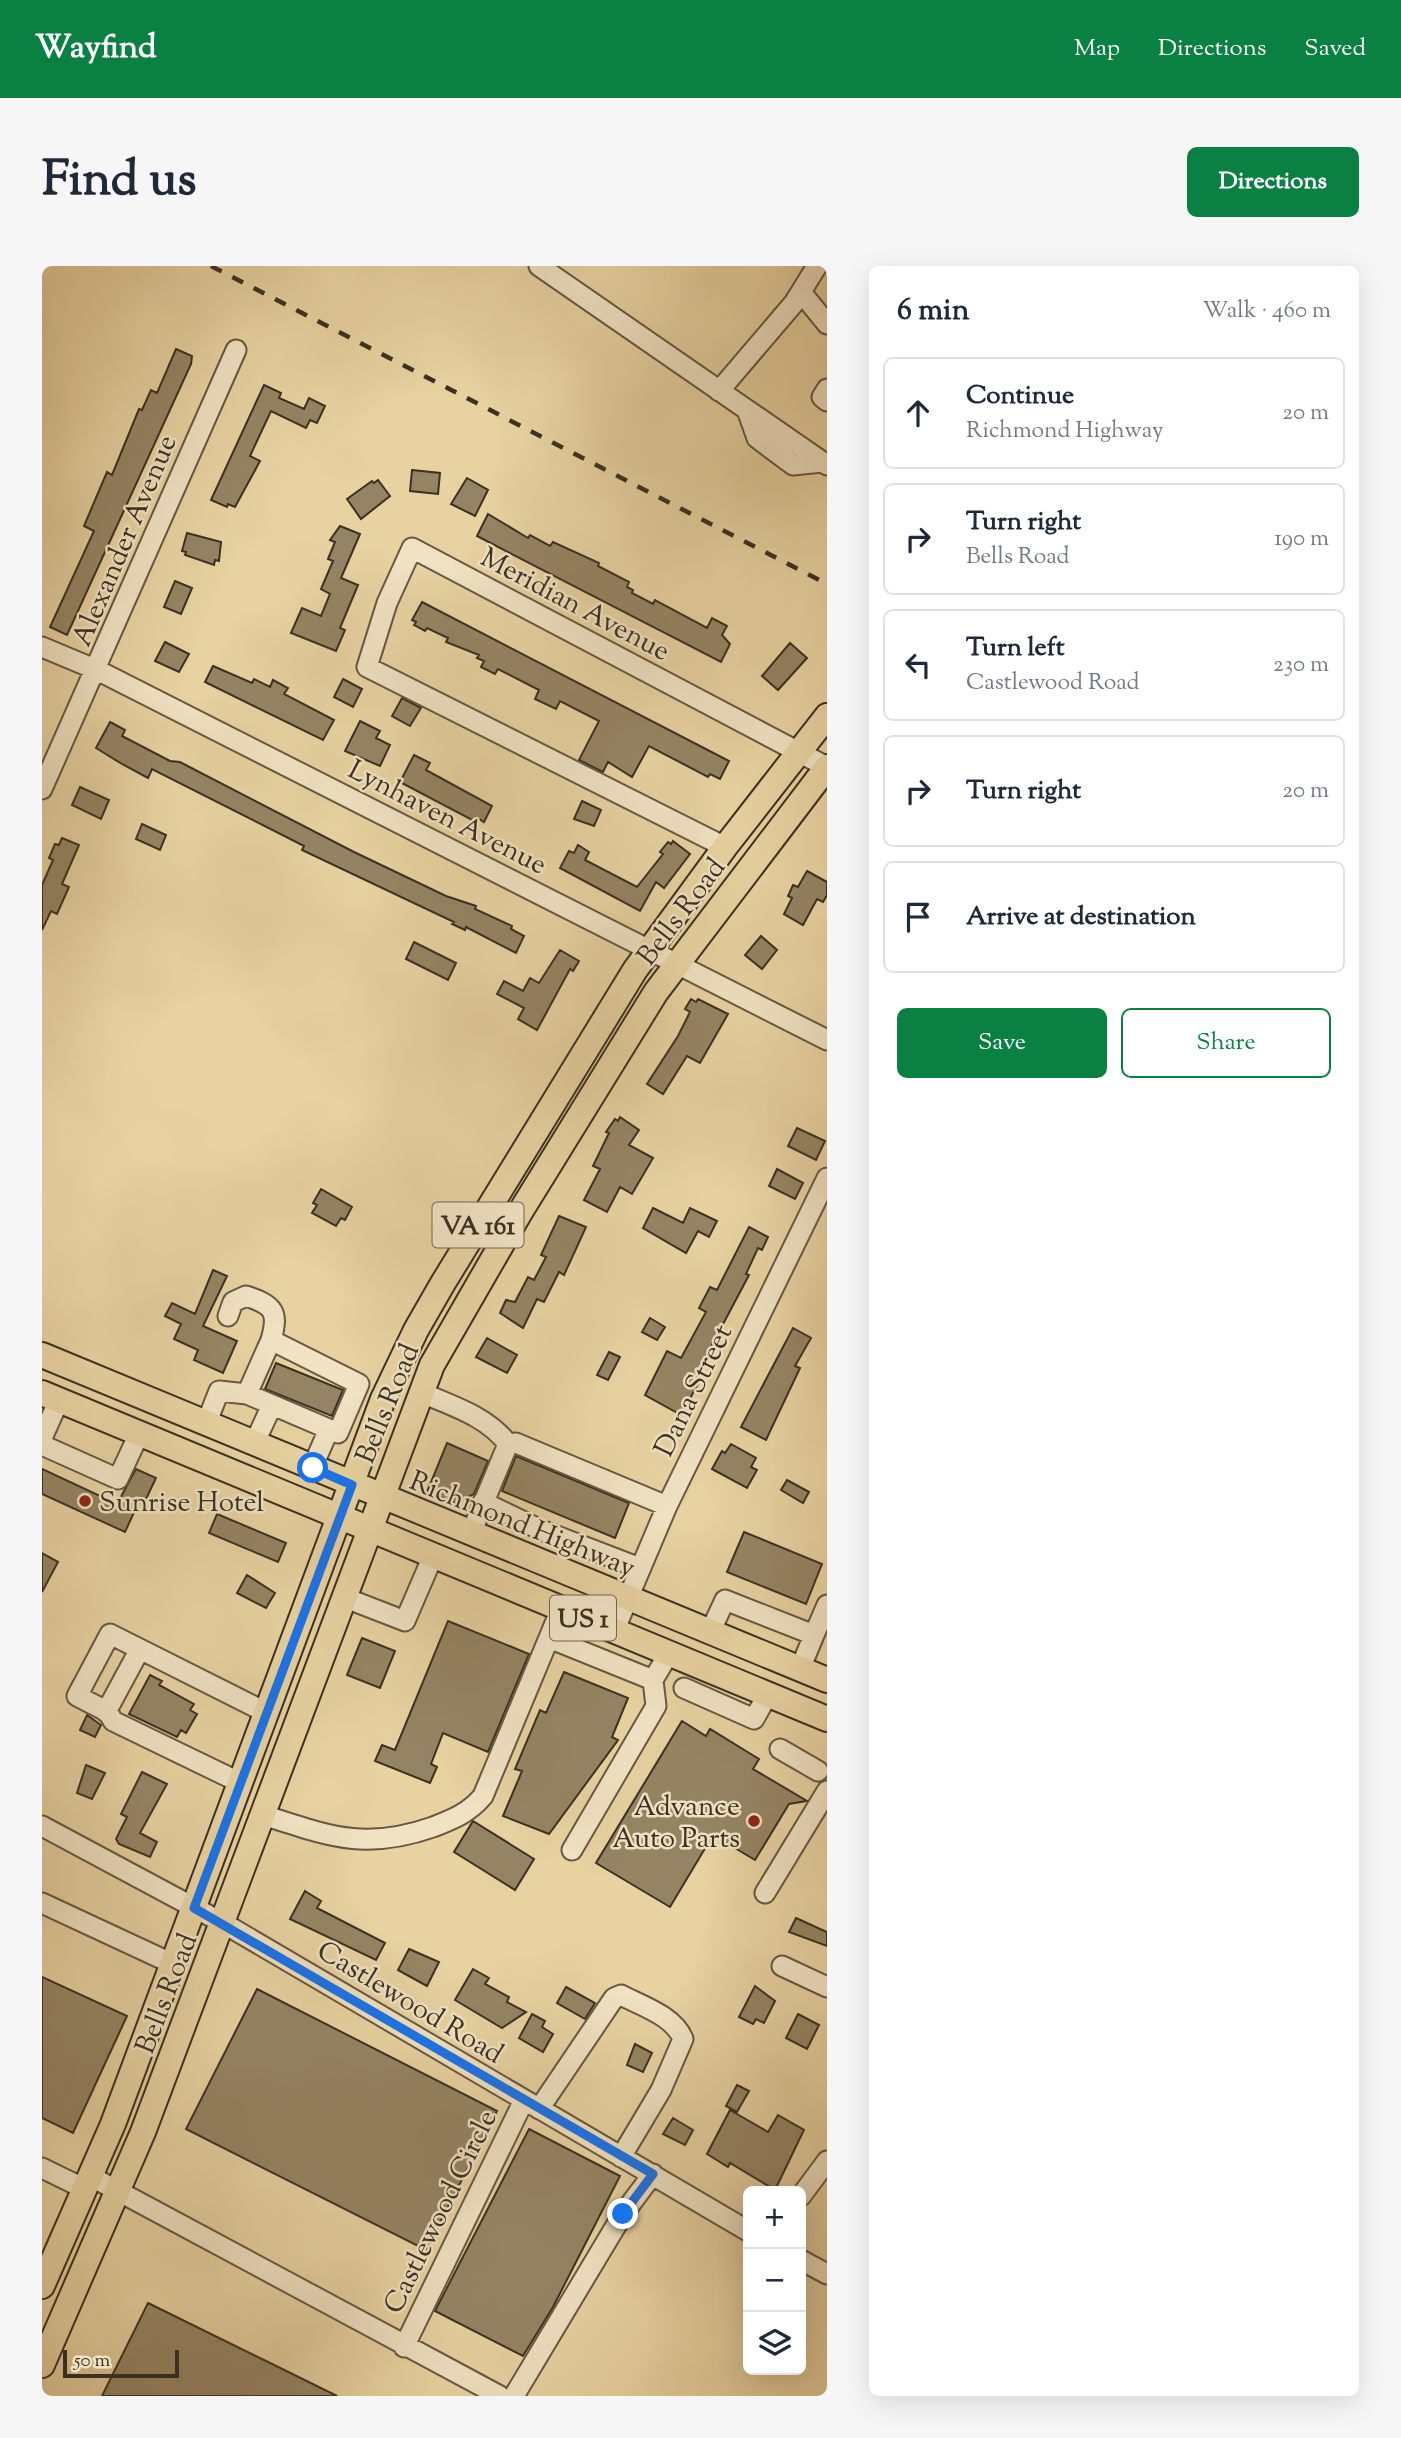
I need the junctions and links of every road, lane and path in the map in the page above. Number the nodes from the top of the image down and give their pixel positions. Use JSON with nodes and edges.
{"nodes":[{"id":1,"x":539,"y":266,"type":"edge"},
{"id":2,"x":817,"y":266,"type":"edge"},
{"id":3,"x":801,"y":292,"type":"junction"},
{"id":4,"x":827,"y":324,"type":"edge"},
{"id":5,"x":236,"y":350,"type":"dead end"},
{"id":6,"x":827,"y":389,"type":"edge"},
{"id":7,"x":719,"y":391,"type":"junction"},
{"id":8,"x":827,"y":401,"type":"edge"},
{"id":9,"x":824,"y":463,"type":"edge"},
{"id":10,"x":42,"y":647,"type":"edge"},
{"id":11,"x":97,"y":670,"type":"junction"},
{"id":12,"x":827,"y":716,"type":"edge"},
{"id":13,"x":799,"y":752,"type":"junction"},
{"id":14,"x":827,"y":767,"type":"edge"},
{"id":15,"x":42,"y":789,"type":"edge"},
{"id":16,"x":725,"y":847,"type":"junction"},
{"id":17,"x":649,"y":950,"type":"junction"},
{"id":18,"x":676,"y":964,"type":"junction"},
{"id":19,"x":827,"y":1040,"type":"edge"},
{"id":20,"x":827,"y":1178,"type":"edge"},
{"id":21,"x":494,"y":1199,"type":"junction"},
{"id":22,"x":519,"y":1214,"type":"junction"},
{"id":23,"x":228,"y":1316,"type":"dead end"},
{"id":24,"x":271,"y":1340,"type":"junction"},
{"id":25,"x":42,"y":1356,"type":"edge"},
{"id":26,"x":359,"y":1384,"type":"junction"},
{"id":27,"x":420,"y":1392,"type":"junction"},
{"id":28,"x":247,"y":1394,"type":"junction"},
{"id":29,"x":385,"y":1395,"type":"junction"},
{"id":30,"x":51,"y":1397,"type":"edge"},
{"id":31,"x":272,"y":1405,"type":"junction"},
{"id":32,"x":206,"y":1424,"type":"junction"},
{"id":33,"x":329,"y":1429,"type":"junction"},
{"id":34,"x":139,"y":1434,"type":"junction"},
{"id":35,"x":42,"y":1438,"type":"edge"},
{"id":36,"x":254,"y":1444,"type":"junction"},
{"id":37,"x":508,"y":1444,"type":"junction"},
{"id":38,"x":42,"y":1445,"type":"edge"},
{"id":39,"x":313,"y":1468,"type":"junction"},
{"id":40,"x":352,"y":1485,"type":"junction"},
{"id":41,"x":380,"y":1497,"type":"junction"},
{"id":42,"x":483,"y":1502,"type":"junction"},
{"id":43,"x":667,"y":1506,"type":"junction"},
{"id":44,"x":340,"y":1518,"type":"junction"},
{"id":45,"x":518,"y":1519,"type":"junction"},
{"id":46,"x":368,"y":1530,"type":"junction"},
{"id":47,"x":471,"y":1533,"type":"junction"},
{"id":48,"x":506,"y":1548,"type":"junction"},
{"id":49,"x":433,"y":1556,"type":"junction"},
{"id":50,"x":640,"y":1568,"type":"junction"},
{"id":51,"x":343,"y":1597,"type":"junction"},
{"id":52,"x":628,"y":1597,"type":"junction"},
{"id":53,"x":827,"y":1605,"type":"edge"},
{"id":54,"x":561,"y":1609,"type":"junction"},
{"id":55,"x":614,"y":1631,"type":"junction"},
{"id":56,"x":710,"y":1632,"type":"junction"},
{"id":57,"x":814,"y":1635,"type":"junction"},
{"id":58,"x":549,"y":1638,"type":"junction"},
{"id":59,"x":140,"y":1649,"type":"junction"},
{"id":60,"x":669,"y":1653,"type":"junction"},
{"id":61,"x":696,"y":1663,"type":"junction"},
{"id":62,"x":800,"y":1669,"type":"junction"},
{"id":63,"x":653,"y":1680,"type":"junction"},
{"id":64,"x":827,"y":1680,"type":"edge"},
{"id":65,"x":684,"y":1688,"type":"junction"},
{"id":66,"x":768,"y":1694,"type":"junction"},
{"id":67,"x":656,"y":1706,"type":"junction"},
{"id":68,"x":106,"y":1712,"type":"junction"},
{"id":69,"x":267,"y":1713,"type":"junction"},
{"id":70,"x":827,"y":1719,"type":"edge"},
{"id":71,"x":780,"y":1749,"type":"dead end"},
{"id":72,"x":827,"y":1753,"type":"edge"},
{"id":73,"x":822,"y":1774,"type":"edge"},
{"id":74,"x":241,"y":1783,"type":"junction"},
{"id":75,"x":827,"y":1791,"type":"edge"},
{"id":76,"x":263,"y":1815,"type":"junction"},
{"id":77,"x":42,"y":1826,"type":"edge"},
{"id":78,"x":572,"y":1850,"type":"dead end"},
{"id":79,"x":765,"y":1893,"type":"dead end"},
{"id":80,"x":42,"y":1903,"type":"edge"},
{"id":81,"x":194,"y":1908,"type":"junction"},
{"id":82,"x":223,"y":1923,"type":"junction"},
{"id":83,"x":173,"y":1964,"type":"junction"},
{"id":84,"x":782,"y":1966,"type":"dead end"},
{"id":85,"x":827,"y":1987,"type":"edge"},
{"id":86,"x":532,"y":2105,"type":"junction"},
{"id":87,"x":621,"y":2157,"type":"junction"},
{"id":88,"x":827,"y":2161,"type":"edge"},
{"id":89,"x":42,"y":2168,"type":"edge"},
{"id":90,"x":653,"y":2174,"type":"junction"},
{"id":91,"x":87,"y":2183,"type":"junction"},
{"id":92,"x":119,"y":2189,"type":"junction"},
{"id":93,"x":806,"y":2189,"type":"edge"},
{"id":94,"x":743,"y":2228,"type":"edge"},
{"id":95,"x":806,"y":2263,"type":"edge"},
{"id":96,"x":827,"y":2274,"type":"edge"},
{"id":97,"x":42,"y":2286,"type":"edge"},
{"id":98,"x":404,"y":2347,"type":"junction"},
{"id":99,"x":42,"y":2365,"type":"edge"},
{"id":100,"x":500,"y":2396,"type":"edge"},
{"id":101,"x":514,"y":2396,"type":"edge"}],
"edges":[{"from":1,"to":7,"type":"street"},
{"from":2,"to":3,"type":"street"},
{"from":3,"to":4,"type":"street"},
{"from":3,"to":7,"type":"street"},
{"from":5,"to":11,"type":"street","name":"Alexander Avenue"},
{"from":6,"to":8,"type":"street"},
{"from":7,"to":9,"type":"street"},
{"from":10,"to":11,"type":"street","name":"Lynhaven Avenue"},
{"from":11,"to":15,"type":"street","name":"Alexander Avenue"},
{"from":11,"to":17,"type":"street","name":"Lynhaven Avenue"},
{"from":12,"to":13,"type":"main road","name":"Bells Road","number":"VA 161"},
{"from":13,"to":14,"type":"street","name":"Meridian Avenue"},
{"from":13,"to":16,"type":"main road","name":"Bells Road","number":"VA 161"},
{"from":13,"to":16,"type":"street","name":"Meridian Avenue"},
{"from":14,"to":18,"type":"main road","name":"Bells Road","number":"VA 161"},
{"from":16,"to":17,"type":"main road","name":"Bells Road","number":"VA 161"},
{"from":17,"to":18,"type":"street","name":"Lynhaven Avenue"},
{"from":17,"to":21,"type":"main road","name":"Bells Road","number":"VA 161"},
{"from":18,"to":19,"type":"street","name":"Lynhaven Avenue"},
{"from":18,"to":22,"type":"main road","name":"Bells Road","number":"VA 161"},
{"from":20,"to":43,"type":"street","name":"Dana Street"},
{"from":21,"to":22,"type":"street"},
{"from":21,"to":29,"type":"main road","name":"Bells Road","number":"VA 161"},
{"from":22,"to":27,"type":"main road","name":"Bells Road","number":"VA 161"},
{"from":23,"to":24,"type":"street"},
{"from":24,"to":26,"type":"street"},
{"from":24,"to":28,"type":"street"},
{"from":25,"to":32,"type":"main road","name":"Richmond Highway","number":"US 1"},
{"from":26,"to":29,"type":"street"},
{"from":26,"to":33,"type":"street"},
{"from":27,"to":37,"type":"street"},
{"from":27,"to":41,"type":"main road","name":"Bells Road","number":"VA 161"},
{"from":28,"to":31,"type":"street"},
{"from":28,"to":32,"type":"street"},
{"from":29,"to":40,"type":"main road","name":"Bells Road","number":"VA 161"},
{"from":30,"to":34,"type":"main road","number":"US 1"},
{"from":30,"to":35,"type":"street"},
{"from":31,"to":33,"type":"street"},
{"from":31,"to":36,"type":"street"},
{"from":32,"to":36,"type":"main road","name":"Richmond Highway","number":"US 1"},
{"from":33,"to":39,"type":"street"},
{"from":34,"to":38,"type":"street"},
{"from":34,"to":44,"type":"main road","number":"US 1"},
{"from":36,"to":39,"type":"main road","name":"Richmond Highway","number":"US 1"},
{"from":37,"to":42,"type":"street"},
{"from":37,"to":43,"type":"street"},
{"from":39,"to":40,"type":"main road","name":"Richmond Highway","number":"US 1"},
{"from":40,"to":41,"type":"main road","name":"Richmond Highway","number":"US 1"},
{"from":40,"to":44,"type":"main road","name":"Bells Road","number":"VA 161"},
{"from":41,"to":46,"type":"main road","name":"Bells Road","number":"VA 161"},
{"from":41,"to":47,"type":"main road","name":"Richmond Highway","number":"US 1"},
{"from":42,"to":45,"type":"street"},
{"from":42,"to":47,"type":"street"},
{"from":43,"to":50,"type":"street","name":"Dana Street"},
{"from":44,"to":46,"type":"main road","number":"US 1"},
{"from":44,"to":69,"type":"main road","name":"Bells Road","number":"VA 161"},
{"from":45,"to":48,"type":"street"},
{"from":45,"to":50,"type":"street"},
{"from":46,"to":49,"type":"main road","number":"US 1"},
{"from":46,"to":51,"type":"main road","name":"Bells Road","number":"VA 161"},
{"from":47,"to":48,"type":"main road","name":"Richmond Highway","number":"US 1"},
{"from":48,"to":52,"type":"main road","name":"Richmond Highway","number":"US 1"},
{"from":49,"to":51,"type":"street"},
{"from":49,"to":54,"type":"main road","number":"US 1"},
{"from":50,"to":52,"type":"street","name":"Dana Street"},
{"from":51,"to":76,"type":"main road","name":"Bells Road","number":"VA 161"},
{"from":52,"to":55,"type":"street","name":"Dana Street"},
{"from":52,"to":56,"type":"main road","name":"Richmond Highway","number":"US 1"},
{"from":53,"to":57,"type":"street"},
{"from":54,"to":55,"type":"main road","number":"US 1"},
{"from":54,"to":58,"type":"street"},
{"from":55,"to":60,"type":"main road","number":"US 1"},
{"from":56,"to":57,"type":"street"},
{"from":56,"to":62,"type":"main road","name":"Richmond Highway","number":"US 1"},
{"from":57,"to":62,"type":"street"},
{"from":58,"to":63,"type":"street"},
{"from":58,"to":76,"type":"street"},
{"from":59,"to":68,"type":"street"},
{"from":59,"to":68,"type":"street"},
{"from":59,"to":69,"type":"street"},
{"from":60,"to":61,"type":"main road","number":"US 1"},
{"from":60,"to":63,"type":"street"},
{"from":61,"to":65,"type":"street"},
{"from":61,"to":66,"type":"main road","number":"US 1"},
{"from":62,"to":64,"type":"main road","name":"Richmond Highway","number":"US 1"},
{"from":63,"to":67,"type":"street"},
{"from":65,"to":66,"type":"street"},
{"from":65,"to":67,"type":"street"},
{"from":66,"to":70,"type":"main road","number":"US 1"},
{"from":67,"to":78,"type":"street"},
{"from":68,"to":74,"type":"street"},
{"from":69,"to":74,"type":"main road","name":"Bells Road","number":"VA 161"},
{"from":71,"to":73,"type":"street"},
{"from":72,"to":73,"type":"street"},
{"from":74,"to":81,"type":"main road","name":"Bells Road","number":"VA 161"},
{"from":75,"to":79,"type":"street"},
{"from":76,"to":82,"type":"main road","name":"Bells Road","number":"VA 161"},
{"from":77,"to":81,"type":"street","name":"Castlewood Road"},
{"from":80,"to":83,"type":"street"},
{"from":81,"to":82,"type":"street","name":"Castlewood Road"},
{"from":81,"to":83,"type":"main road","name":"Bells Road","number":"VA 161"},
{"from":82,"to":86,"type":"street","name":"Castlewood Road"},
{"from":82,"to":92,"type":"main road","name":"Bells Road","number":"VA 161"},
{"from":83,"to":91,"type":"main road","name":"Bells Road","number":"VA 161"},
{"from":84,"to":85,"type":"street"},
{"from":86,"to":87,"type":"street","name":"Castlewood Road"},
{"from":86,"to":87,"type":"street","name":"Castlewood Circle"},
{"from":86,"to":98,"type":"street","name":"Castlewood Circle"},
{"from":87,"to":90,"type":"street","name":"Castlewood Road"},
{"from":88,"to":93,"type":"street"},
{"from":89,"to":91,"type":"street"},
{"from":90,"to":94,"type":"street","name":"Castlewood Road"},
{"from":90,"to":101,"type":"street"},
{"from":91,"to":92,"type":"street"},
{"from":91,"to":97,"type":"main road","name":"Bells Road","number":"VA 161"},
{"from":92,"to":98,"type":"street"},
{"from":92,"to":99,"type":"main road","name":"Bells Road","number":"VA 161"},
{"from":95,"to":96,"type":"street"},
{"from":98,"to":100,"type":"street"}]}
